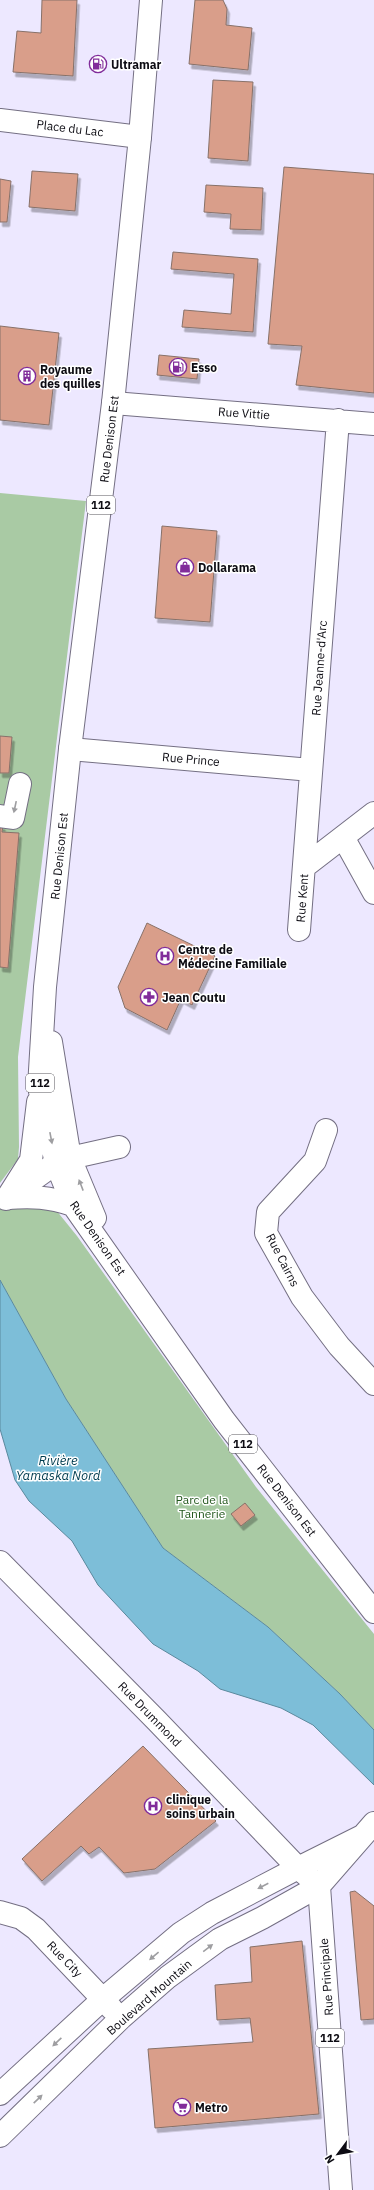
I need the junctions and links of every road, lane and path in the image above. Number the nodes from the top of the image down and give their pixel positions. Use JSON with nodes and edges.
{"nodes":[{"id":1,"x":155,"y":0,"type":"edge"},
{"id":2,"x":151,"y":11,"type":"edge"},
{"id":3,"x":0,"y":120,"type":"edge"},
{"id":4,"x":140,"y":137,"type":"junction"},
{"id":5,"x":113,"y":403,"type":"junction"},
{"id":6,"x":338,"y":420,"type":"junction"},
{"id":7,"x":374,"y":424,"type":"edge"},
{"id":8,"x":70,"y":749,"type":"junction"},
{"id":9,"x":311,"y":770,"type":"junction"},
{"id":10,"x":20,"y":784,"type":"dead end"},
{"id":11,"x":374,"y":813,"type":"edge"},
{"id":12,"x":0,"y":816,"type":"edge"},
{"id":13,"x":343,"y":837,"type":"junction"},
{"id":14,"x":304,"y":867,"type":"junction"},
{"id":15,"x":374,"y":893,"type":"edge"},
{"id":16,"x":299,"y":930,"type":"dead end"},
{"id":17,"x":45,"y":1002,"type":"junction"},
{"id":18,"x":39,"y":1087,"type":"junction"},
{"id":19,"x":326,"y":1130,"type":"dead end"},
{"id":20,"x":119,"y":1147,"type":"dead end"},
{"id":21,"x":63,"y":1161,"type":"junction"},
{"id":22,"x":4,"y":1201,"type":"edge"},
{"id":23,"x":73,"y":1205,"type":"junction"},
{"id":24,"x":121,"y":1271,"type":"junction"},
{"id":25,"x":374,"y":1384,"type":"edge"},
{"id":26,"x":0,"y":1562,"type":"edge"},
{"id":27,"x":374,"y":1612,"type":"edge"},
{"id":28,"x":368,"y":1829,"type":"edge"},
{"id":29,"x":298,"y":1868,"type":"junction"},
{"id":30,"x":319,"y":1886,"type":"junction"},
{"id":31,"x":0,"y":1912,"type":"edge"},
{"id":32,"x":103,"y":1999,"type":"junction"},
{"id":33,"x":121,"y":2018,"type":"junction"},
{"id":34,"x":0,"y":2094,"type":"edge"},
{"id":35,"x":20,"y":2116,"type":"junction"},
{"id":36,"x":0,"y":2136,"type":"edge"},
{"id":37,"x":341,"y":2190,"type":"edge"}],
"edges":[{"from":1,"to":2,"type":"street","name":"Rue Denison Est"},
{"from":2,"to":4,"type":"street","name":"Rue Denison Est","number":"112"},
{"from":3,"to":4,"type":"street","name":"Place du Lac"},
{"from":4,"to":5,"type":"street","name":"Rue Denison Est","number":"112"},
{"from":5,"to":6,"type":"street","name":"Rue Vittie"},
{"from":5,"to":8,"type":"street","name":"Rue Denison Est","number":"112"},
{"from":6,"to":7,"type":"street","name":"Rue Vittie"},
{"from":6,"to":9,"type":"street","name":"Rue Jeanne-d'Arc"},
{"from":8,"to":9,"type":"street","name":"Rue Prince"},
{"from":8,"to":17,"type":"street","name":"Rue Denison Est","number":"112"},
{"from":9,"to":14,"type":"street","name":"Rue Jeanne-d'Arc"},
{"from":10,"to":12,"type":"street","one_way":true},
{"from":11,"to":13,"type":"street"},
{"from":13,"to":14,"type":"street"},
{"from":13,"to":15,"type":"street"},
{"from":14,"to":16,"type":"street","name":"Rue Kent"},
{"from":17,"to":18,"type":"street","name":"Rue Denison Est","number":"112"},
{"from":17,"to":21,"type":"street"},
{"from":18,"to":21,"type":"street","name":"Rue Denison Est","number":"112","one_way":true},
{"from":18,"to":22,"type":"street"},
{"from":19,"to":25,"type":"street","name":"Rue Cairns"},
{"from":20,"to":21,"type":"street"},
{"from":21,"to":22,"type":"street"},
{"from":21,"to":23,"type":"street","name":"Rue Denison Est","number":"112"},
{"from":24,"to":21,"type":"street","one_way":true},
{"from":22,"to":23,"type":"street"},
{"from":23,"to":24,"type":"street","name":"Rue Denison Est","number":"112"},
{"from":24,"to":27,"type":"street","name":"Rue Denison Est","number":"112"},
{"from":26,"to":29,"type":"street","name":"Rue Drummond"},
{"from":28,"to":29,"type":"street"},
{"from":28,"to":30,"type":"street","name":"Boulevard Mountain"},
{"from":29,"to":30,"type":"street"},
{"from":29,"to":32,"type":"street","one_way":true},
{"from":33,"to":30,"type":"street","name":"Boulevard Mountain","one_way":true},
{"from":30,"to":37,"type":"street","name":"Rue Principale","number":"112"},
{"from":31,"to":32,"type":"street","name":"Rue City"},
{"from":32,"to":33,"type":"street","name":"Rue City"},
{"from":32,"to":34,"type":"street","one_way":true},
{"from":35,"to":33,"type":"street","name":"Boulevard Mountain","one_way":true},
{"from":34,"to":35,"type":"street"},
{"from":35,"to":36,"type":"street","name":"Boulevard Mountain"}]}
